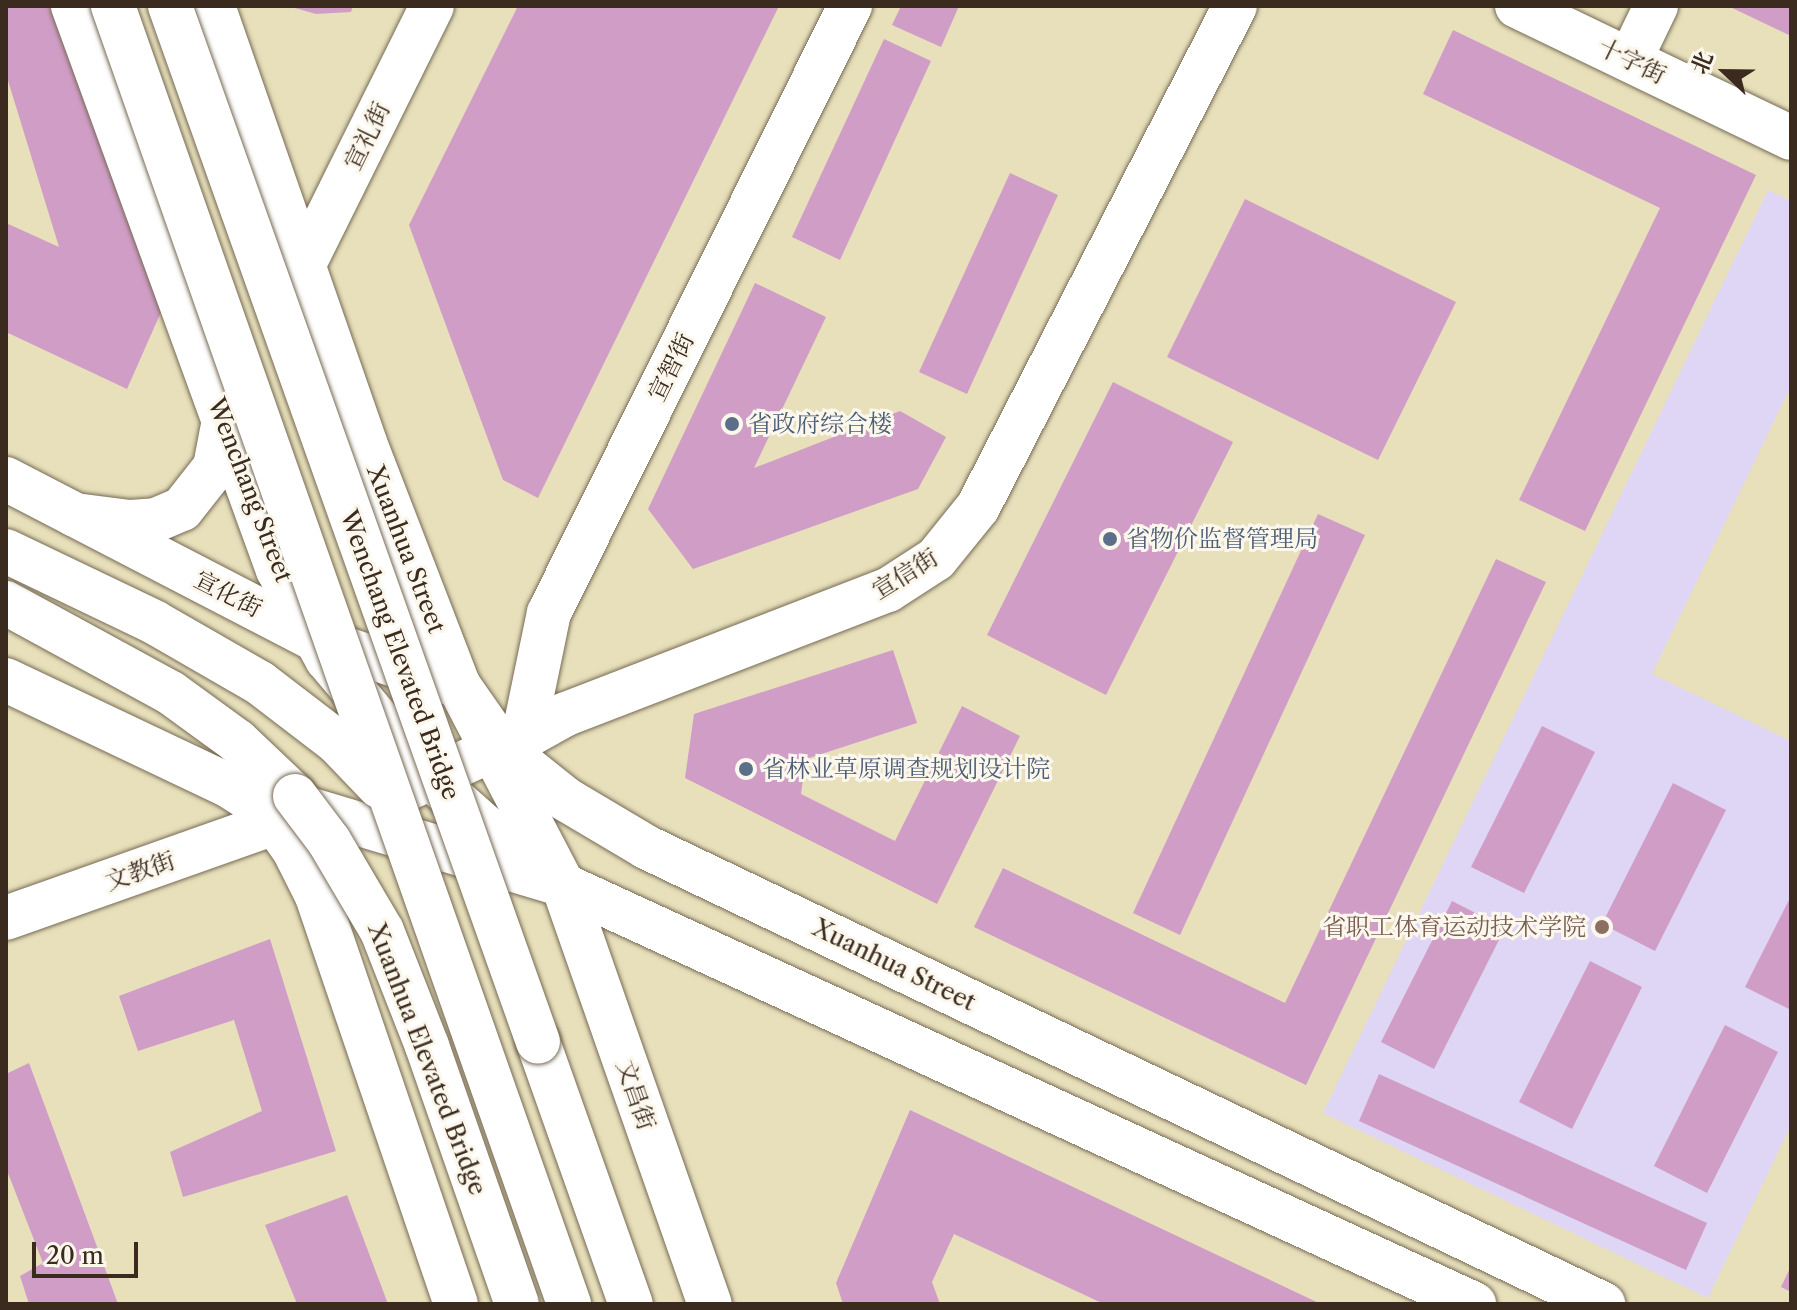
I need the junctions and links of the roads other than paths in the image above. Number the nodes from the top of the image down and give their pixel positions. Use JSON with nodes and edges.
{"nodes":[{"id":1,"x":73,"y":6,"type":"edge"},
{"id":2,"x":113,"y":6,"type":"edge"},
{"id":3,"x":170,"y":6,"type":"edge"},
{"id":4,"x":213,"y":6,"type":"edge"},
{"id":5,"x":432,"y":6,"type":"edge"},
{"id":6,"x":850,"y":6,"type":"edge"},
{"id":7,"x":1235,"y":6,"type":"edge"},
{"id":8,"x":1517,"y":6,"type":"edge"},
{"id":9,"x":1656,"y":6,"type":"edge"},
{"id":10,"x":1630,"y":60,"type":"junction"},
{"id":11,"x":1791,"y":138,"type":"edge"},
{"id":12,"x":303,"y":266,"type":"junction"},
{"id":13,"x":223,"y":425,"type":"junction"},
{"id":14,"x":6,"y":479,"type":"edge"},
{"id":15,"x":75,"y":515,"type":"junction"},
{"id":16,"x":6,"y":551,"type":"edge"},
{"id":17,"x":6,"y":603,"type":"edge"},
{"id":18,"x":315,"y":639,"type":"junction"},
{"id":19,"x":6,"y":680,"type":"edge"},
{"id":20,"x":459,"y":686,"type":"junction"},
{"id":21,"x":506,"y":746,"type":"junction"},
{"id":22,"x":430,"y":778,"type":"junction"},
{"id":23,"x":229,"y":786,"type":"junction"},
{"id":24,"x":341,"y":818,"type":"junction"},
{"id":25,"x":275,"y":823,"type":"junction"},
{"id":26,"x":563,"y":885,"type":"junction"},
{"id":27,"x":6,"y":918,"type":"edge"},
{"id":28,"x":538,"y":1042,"type":"junction"},
{"id":29,"x":456,"y":1304,"type":"edge"},
{"id":30,"x":517,"y":1304,"type":"edge"},
{"id":31,"x":569,"y":1304,"type":"edge"},
{"id":32,"x":631,"y":1304,"type":"edge"},
{"id":33,"x":710,"y":1304,"type":"edge"},
{"id":34,"x":1474,"y":1304,"type":"edge"},
{"id":35,"x":1603,"y":1304,"type":"edge"}],
"edges":[{"from":1,"to":13,"type":"main road","name":"Wenchang Street"},
{"from":2,"to":31,"type":"main road","bridge":true},
{"from":3,"to":28,"type":"main road","name":"Wenchang Elevated Bridge","bridge":true},
{"from":4,"to":12,"type":"main road"},
{"from":5,"to":12,"type":"main road","name":"宣礼街"},
{"from":6,"to":21,"type":"main road","name":"宣智街"},
{"from":7,"to":21,"type":"main road","name":"宣信街"},
{"from":8,"to":10,"type":"main road","name":"十字街"},
{"from":9,"to":10,"type":"main road"},
{"from":10,"to":11,"type":"main road","name":"十字街"},
{"from":12,"to":20,"type":"main road","name":"Xuanhua Street"},
{"from":13,"to":15,"type":"main road"},
{"from":13,"to":18,"type":"main road","name":"Wenchang Street"},
{"from":14,"to":15,"type":"main road","name":"宣化街"},
{"from":15,"to":18,"type":"main road","name":"宣化街"},
{"from":16,"to":28,"type":"main road","bridge":true},
{"from":17,"to":30,"type":"main road","name":"Xuanhua Elevated Bridge","bridge":true},
{"from":18,"to":20,"type":"main road","name":"宣化街"},
{"from":18,"to":22,"type":"main road","name":"Wenchang Street"},
{"from":19,"to":23,"type":"main road"},
{"from":20,"to":21,"type":"main road","name":"Xuanhua Street"},
{"from":21,"to":22,"type":"main road","name":"宣信街"},
{"from":21,"to":26,"type":"main road","name":"文昌街"},
{"from":21,"to":35,"type":"main road","name":"Xuanhua Street"},
{"from":22,"to":24,"type":"main road","name":"宣信街"},
{"from":22,"to":26,"type":"main road","name":"Wenchang Street"},
{"from":23,"to":24,"type":"main road"},
{"from":23,"to":25,"type":"main road"},
{"from":24,"to":26,"type":"main road"},
{"from":25,"to":27,"type":"main road","name":"文教街"},
{"from":25,"to":29,"type":"main road"},
{"from":26,"to":33,"type":"main road","name":"文昌街"},
{"from":26,"to":34,"type":"main road"},
{"from":28,"to":32,"type":"main road","name":"Wenchang Elevated Bridge"}]}
